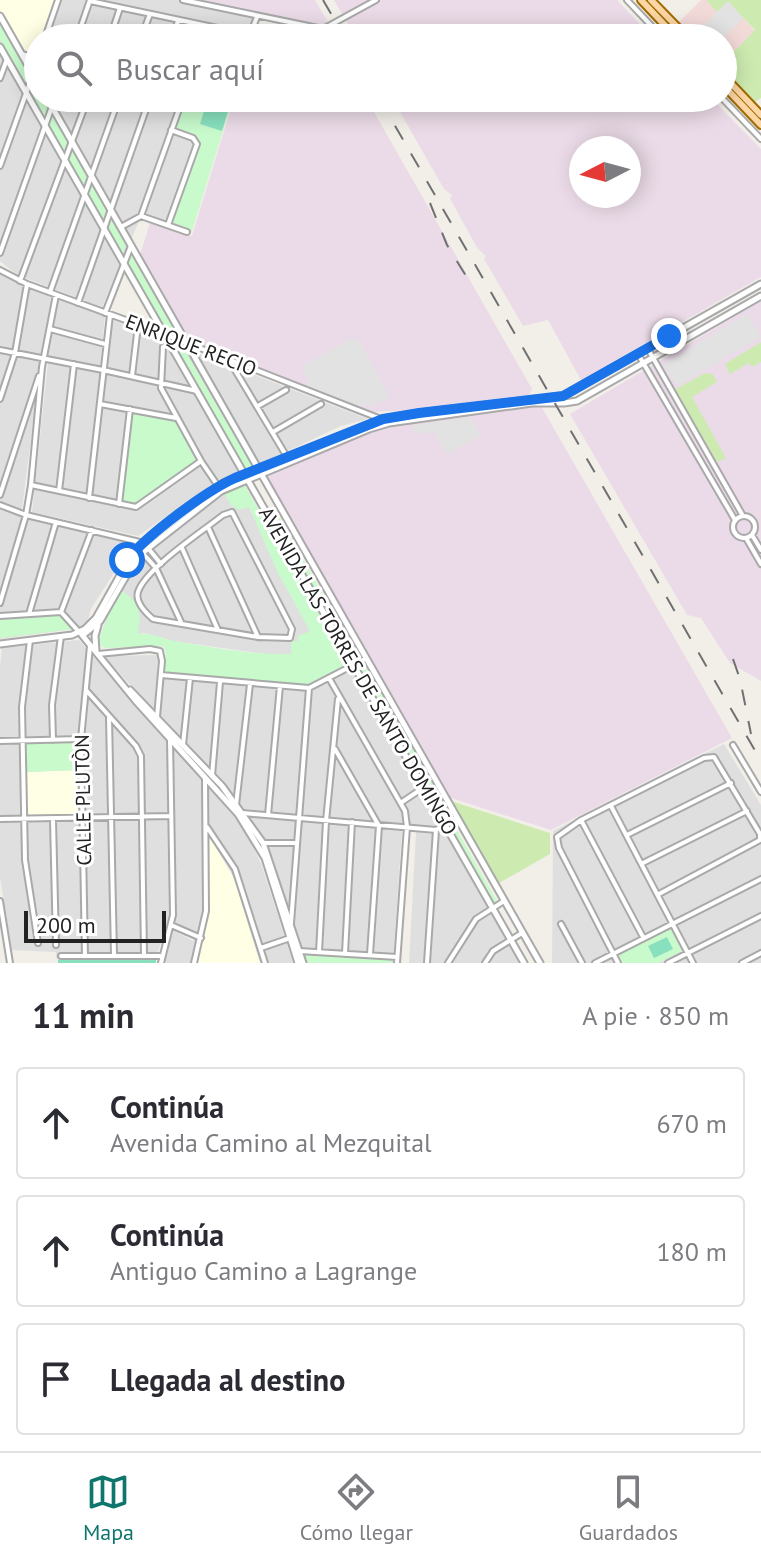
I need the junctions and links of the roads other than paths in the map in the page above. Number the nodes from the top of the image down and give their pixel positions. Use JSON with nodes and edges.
{"nodes":[{"id":1,"x":58,"y":0,"type":"edge"},
{"id":2,"x":90,"y":0,"type":"edge"},
{"id":3,"x":183,"y":0,"type":"edge"},
{"id":4,"x":376,"y":0,"type":"edge"},
{"id":5,"x":627,"y":0,"type":"edge"},
{"id":6,"x":641,"y":0,"type":"edge"},
{"id":7,"x":651,"y":0,"type":"edge"},
{"id":8,"x":120,"y":8,"type":"junction"},
{"id":9,"x":150,"y":14,"type":"junction"},
{"id":10,"x":0,"y":16,"type":"edge"},
{"id":11,"x":257,"y":16,"type":"junction"},
{"id":12,"x":178,"y":20,"type":"junction"},
{"id":13,"x":50,"y":24,"type":"edge"},
{"id":14,"x":82,"y":24,"type":"edge"},
{"id":15,"x":115,"y":24,"type":"edge"},
{"id":16,"x":146,"y":24,"type":"edge"},
{"id":17,"x":177,"y":24,"type":"edge"},
{"id":18,"x":195,"y":24,"type":"edge"},
{"id":19,"x":254,"y":24,"type":"edge"},
{"id":20,"x":298,"y":24,"type":"edge"},
{"id":21,"x":332,"y":24,"type":"edge"},
{"id":22,"x":650,"y":24,"type":"edge"},
{"id":23,"x":664,"y":24,"type":"edge"},
{"id":24,"x":674,"y":24,"type":"edge"},
{"id":25,"x":0,"y":47,"type":"edge"},
{"id":26,"x":21,"y":52,"type":"junction"},
{"id":27,"x":24,"y":54,"type":"edge"},
{"id":28,"x":24,"y":58,"type":"edge"},
{"id":29,"x":7,"y":59,"type":"junction"},
{"id":30,"x":0,"y":78,"type":"edge"},
{"id":31,"x":24,"y":89,"type":"edge"},
{"id":32,"x":737,"y":90,"type":"edge"},
{"id":33,"x":737,"y":100,"type":"edge"},
{"id":34,"x":24,"y":102,"type":"edge"},
{"id":35,"x":37,"y":112,"type":"edge"},
{"id":36,"x":50,"y":112,"type":"edge"},
{"id":37,"x":55,"y":112,"type":"edge"},
{"id":38,"x":83,"y":112,"type":"edge"},
{"id":39,"x":114,"y":112,"type":"edge"},
{"id":40,"x":145,"y":112,"type":"edge"},
{"id":41,"x":178,"y":112,"type":"edge"},
{"id":42,"x":735,"y":112,"type":"edge"},
{"id":43,"x":761,"y":115,"type":"edge"},
{"id":44,"x":761,"y":125,"type":"edge"},
{"id":45,"x":45,"y":127,"type":"junction"},
{"id":46,"x":171,"y":130,"type":"junction"},
{"id":47,"x":761,"y":139,"type":"edge"},
{"id":48,"x":72,"y":144,"type":"junction"},
{"id":49,"x":65,"y":163,"type":"junction"},
{"id":50,"x":0,"y":166,"type":"edge"},
{"id":51,"x":91,"y":177,"type":"junction"},
{"id":52,"x":84,"y":196,"type":"junction"},
{"id":53,"x":110,"y":209,"type":"junction"},
{"id":54,"x":141,"y":216,"type":"junction"},
{"id":55,"x":168,"y":225,"type":"junction"},
{"id":56,"x":121,"y":227,"type":"junction"},
{"id":57,"x":104,"y":229,"type":"junction"},
{"id":58,"x":187,"y":232,"type":"dead end"},
{"id":59,"x":131,"y":246,"type":"junction"},
{"id":60,"x":0,"y":253,"type":"edge"},
{"id":61,"x":124,"y":264,"type":"junction"},
{"id":62,"x":0,"y":270,"type":"edge"},
{"id":63,"x":20,"y":281,"type":"junction"},
{"id":64,"x":27,"y":284,"type":"junction"},
{"id":65,"x":761,"y":284,"type":"edge"},
{"id":66,"x":53,"y":294,"type":"junction"},
{"id":67,"x":761,"y":296,"type":"edge"},
{"id":68,"x":78,"y":303,"type":"junction"},
{"id":69,"x":108,"y":314,"type":"junction"},
{"id":70,"x":138,"y":325,"type":"junction"},
{"id":71,"x":50,"y":329,"type":"junction"},
{"id":72,"x":164,"y":334,"type":"junction"},
{"id":73,"x":186,"y":342,"type":"junction"},
{"id":74,"x":106,"y":345,"type":"junction"},
{"id":75,"x":163,"y":347,"type":"dead end"},
{"id":76,"x":648,"y":349,"type":"junction"},
{"id":77,"x":0,"y":350,"type":"edge"},
{"id":78,"x":15,"y":353,"type":"junction"},
{"id":79,"x":638,"y":354,"type":"junction"},
{"id":80,"x":44,"y":358,"type":"junction"},
{"id":81,"x":653,"y":358,"type":"junction"},
{"id":82,"x":229,"y":359,"type":"junction"},
{"id":83,"x":644,"y":363,"type":"junction"},
{"id":84,"x":74,"y":364,"type":"junction"},
{"id":85,"x":42,"y":367,"type":"junction"},
{"id":86,"x":103,"y":370,"type":"junction"},
{"id":87,"x":132,"y":376,"type":"junction"},
{"id":88,"x":161,"y":384,"type":"junction"},
{"id":89,"x":586,"y":384,"type":"junction"},
{"id":90,"x":286,"y":390,"type":"dead end"},
{"id":91,"x":197,"y":391,"type":"junction"},
{"id":92,"x":591,"y":393,"type":"junction"},
{"id":93,"x":0,"y":399,"type":"edge"},
{"id":94,"x":100,"y":404,"type":"junction"},
{"id":95,"x":321,"y":404,"type":"dead end"},
{"id":96,"x":258,"y":406,"type":"junction"},
{"id":97,"x":130,"y":409,"type":"junction"},
{"id":98,"x":177,"y":418,"type":"junction"},
{"id":99,"x":385,"y":422,"type":"junction"},
{"id":100,"x":273,"y":432,"type":"junction"},
{"id":101,"x":287,"y":457,"type":"junction"},
{"id":102,"x":201,"y":461,"type":"junction"},
{"id":103,"x":259,"y":472,"type":"junction"},
{"id":104,"x":719,"y":475,"type":"junction"},
{"id":105,"x":246,"y":477,"type":"junction"},
{"id":106,"x":712,"y":479,"type":"junction"},
{"id":107,"x":31,"y":485,"type":"junction"},
{"id":108,"x":219,"y":488,"type":"junction"},
{"id":109,"x":59,"y":491,"type":"junction"},
{"id":110,"x":0,"y":495,"type":"edge"},
{"id":111,"x":89,"y":498,"type":"junction"},
{"id":112,"x":277,"y":502,"type":"junction"},
{"id":113,"x":119,"y":504,"type":"junction"},
{"id":114,"x":0,"y":505,"type":"edge"},
{"id":115,"x":267,"y":512,"type":"junction"},
{"id":116,"x":26,"y":515,"type":"junction"},
{"id":117,"x":743,"y":516,"type":"junction"},
{"id":118,"x":735,"y":520,"type":"junction"},
{"id":119,"x":56,"y":522,"type":"junction"},
{"id":120,"x":208,"y":527,"type":"junction"},
{"id":121,"x":92,"y":530,"type":"junction"},
{"id":122,"x":749,"y":536,"type":"junction"},
{"id":123,"x":141,"y":546,"type":"junction"},
{"id":124,"x":181,"y":548,"type":"junction"},
{"id":125,"x":761,"y":550,"type":"edge"},
{"id":126,"x":761,"y":564,"type":"edge"},
{"id":127,"x":158,"y":566,"type":"junction"},
{"id":128,"x":0,"y":603,"type":"edge"},
{"id":129,"x":61,"y":612,"type":"junction"},
{"id":130,"x":29,"y":614,"type":"junction"},
{"id":131,"x":0,"y":616,"type":"edge"},
{"id":132,"x":96,"y":622,"type":"junction"},
{"id":133,"x":182,"y":624,"type":"junction"},
{"id":134,"x":218,"y":630,"type":"junction"},
{"id":135,"x":83,"y":634,"type":"junction"},
{"id":136,"x":70,"y":635,"type":"junction"},
{"id":137,"x":61,"y":636,"type":"junction"},
{"id":138,"x":258,"y":637,"type":"junction"},
{"id":139,"x":30,"y":640,"type":"junction"},
{"id":140,"x":90,"y":643,"type":"junction"},
{"id":141,"x":0,"y":644,"type":"edge"},
{"id":142,"x":97,"y":653,"type":"junction"},
{"id":143,"x":365,"y":659,"type":"junction"},
{"id":144,"x":353,"y":665,"type":"junction"},
{"id":145,"x":161,"y":675,"type":"junction"},
{"id":146,"x":190,"y":678,"type":"junction"},
{"id":147,"x":329,"y":678,"type":"junction"},
{"id":148,"x":220,"y":681,"type":"junction"},
{"id":149,"x":250,"y":684,"type":"junction"},
{"id":150,"x":280,"y":686,"type":"junction"},
{"id":151,"x":309,"y":688,"type":"junction"},
{"id":152,"x":85,"y":689,"type":"junction"},
{"id":153,"x":129,"y":690,"type":"junction"},
{"id":154,"x":339,"y":697,"type":"junction"},
{"id":155,"x":109,"y":717,"type":"junction"},
{"id":156,"x":157,"y":717,"type":"junction"},
{"id":157,"x":81,"y":739,"type":"junction"},
{"id":158,"x":23,"y":740,"type":"junction"},
{"id":159,"x":53,"y":740,"type":"junction"},
{"id":160,"x":170,"y":740,"type":"junction"},
{"id":161,"x":0,"y":741,"type":"edge"},
{"id":162,"x":183,"y":745,"type":"junction"},
{"id":163,"x":733,"y":745,"type":"dead end"},
{"id":164,"x":334,"y":747,"type":"junction"},
{"id":165,"x":212,"y":776,"type":"junction"},
{"id":166,"x":205,"y":779,"type":"junction"},
{"id":167,"x":731,"y":783,"type":"junction"},
{"id":168,"x":424,"y":787,"type":"junction"},
{"id":169,"x":761,"y":792,"type":"edge"},
{"id":170,"x":402,"y":802,"type":"junction"},
{"id":171,"x":611,"y":805,"type":"junction"},
{"id":172,"x":238,"y":810,"type":"junction"},
{"id":173,"x":747,"y":811,"type":"junction"},
{"id":174,"x":268,"y":815,"type":"junction"},
{"id":175,"x":143,"y":816,"type":"junction"},
{"id":176,"x":171,"y":816,"type":"junction"},
{"id":177,"x":83,"y":817,"type":"junction"},
{"id":178,"x":113,"y":817,"type":"junction"},
{"id":179,"x":457,"y":817,"type":"junction"},
{"id":180,"x":298,"y":818,"type":"junction"},
{"id":181,"x":0,"y":819,"type":"edge"},
{"id":182,"x":24,"y":819,"type":"junction"},
{"id":183,"x":53,"y":819,"type":"junction"},
{"id":184,"x":581,"y":820,"type":"junction"},
{"id":185,"x":326,"y":821,"type":"junction"},
{"id":186,"x":352,"y":822,"type":"junction"},
{"id":187,"x":446,"y":824,"type":"junction"},
{"id":188,"x":206,"y":826,"type":"junction"},
{"id":189,"x":379,"y":826,"type":"junction"},
{"id":190,"x":407,"y":827,"type":"junction"},
{"id":191,"x":436,"y":830,"type":"junction"},
{"id":192,"x":627,"y":835,"type":"junction"},
{"id":193,"x":263,"y":843,"type":"junction"},
{"id":194,"x":296,"y":843,"type":"junction"},
{"id":195,"x":643,"y":863,"type":"junction"},
{"id":196,"x":761,"y":879,"type":"edge"},
{"id":197,"x":659,"y":894,"type":"junction"},
{"id":198,"x":0,"y":901,"type":"edge"},
{"id":199,"x":505,"y":901,"type":"junction"},
{"id":200,"x":493,"y":907,"type":"junction"},
{"id":201,"x":761,"y":916,"type":"edge"},
{"id":202,"x":673,"y":922,"type":"junction"},
{"id":203,"x":561,"y":924,"type":"dead end"},
{"id":204,"x":171,"y":925,"type":"junction"},
{"id":205,"x":291,"y":925,"type":"junction"},
{"id":206,"x":522,"y":933,"type":"junction"},
{"id":207,"x":643,"y":937,"type":"junction"},
{"id":208,"x":201,"y":938,"type":"junction"},
{"id":209,"x":290,"y":938,"type":"junction"},
{"id":210,"x":511,"y":939,"type":"junction"},
{"id":211,"x":38,"y":943,"type":"dead end"},
{"id":212,"x":56,"y":945,"type":"dead end"},
{"id":213,"x":261,"y":948,"type":"junction"},
{"id":214,"x":299,"y":951,"type":"junction"},
{"id":215,"x":319,"y":952,"type":"junction"},
{"id":216,"x":345,"y":953,"type":"junction"},
{"id":217,"x":613,"y":953,"type":"junction"},
{"id":218,"x":688,"y":953,"type":"junction"},
{"id":219,"x":761,"y":953,"type":"edge"},
{"id":220,"x":370,"y":954,"type":"junction"},
{"id":221,"x":114,"y":955,"type":"junction"},
{"id":222,"x":144,"y":955,"type":"junction"},
{"id":223,"x":61,"y":956,"type":"dead end"},
{"id":224,"x":85,"y":956,"type":"junction"},
{"id":225,"x":161,"y":956,"type":"junction"},
{"id":226,"x":397,"y":960,"type":"edge"},
{"id":227,"x":10,"y":963,"type":"edge"},
{"id":228,"x":161,"y":963,"type":"edge"},
{"id":229,"x":194,"y":963,"type":"edge"},
{"id":230,"x":265,"y":963,"type":"edge"},
{"id":231,"x":300,"y":963,"type":"edge"},
{"id":232,"x":427,"y":963,"type":"edge"},
{"id":233,"x":448,"y":963,"type":"edge"},
{"id":234,"x":485,"y":963,"type":"edge"},
{"id":235,"x":524,"y":963,"type":"edge"},
{"id":236,"x":540,"y":963,"type":"edge"},
{"id":237,"x":582,"y":963,"type":"edge"},
{"id":238,"x":595,"y":963,"type":"edge"},
{"id":239,"x":618,"y":963,"type":"edge"},
{"id":240,"x":668,"y":963,"type":"edge"},
{"id":241,"x":693,"y":963,"type":"edge"},
{"id":242,"x":742,"y":963,"type":"edge"}],
"edges":[{"from":1,"to":13,"type":"street"},
{"from":2,"to":8,"type":"street"},
{"from":2,"to":14,"type":"street"},
{"from":3,"to":11,"type":"street"},
{"from":4,"to":21,"type":"street"},
{"from":5,"to":22,"type":"street"},
{"from":6,"to":23,"type":"main road"},
{"from":7,"to":24,"type":"main road"},
{"from":8,"to":9,"type":"street"},
{"from":8,"to":15,"type":"street"},
{"from":9,"to":12,"type":"street"},
{"from":9,"to":16,"type":"street"},
{"from":10,"to":26,"type":"street"},
{"from":11,"to":19,"type":"street"},
{"from":11,"to":20,"type":"street"},
{"from":12,"to":17,"type":"street"},
{"from":12,"to":18,"type":"street"},
{"from":25,"to":29,"type":"street","name":"AVENIDA LAS TORRES DE SANTO DOMINGO"},
{"from":26,"to":27,"type":"street"},
{"from":26,"to":28,"type":"street"},
{"from":29,"to":30,"type":"street"},
{"from":29,"to":31,"type":"street","name":"AVENIDA LAS TORRES DE SANTO DOMINGO"},
{"from":32,"to":43,"type":"main road"},
{"from":33,"to":44,"type":"main road"},
{"from":34,"to":50,"type":"street"},
{"from":35,"to":45,"type":"street","name":"AVENIDA LAS TORRES DE SANTO DOMINGO"},
{"from":36,"to":45,"type":"street"},
{"from":37,"to":48,"type":"street","name":"AVENIDA LAS TORRES DE SANTO DOMINGO"},
{"from":38,"to":48,"type":"street"},
{"from":39,"to":51,"type":"street"},
{"from":40,"to":53,"type":"street"},
{"from":41,"to":46,"type":"street"},
{"from":42,"to":47,"type":"street"},
{"from":45,"to":49,"type":"street","name":"AVENIDA LAS TORRES DE SANTO DOMINGO"},
{"from":45,"to":60,"type":"street"},
{"from":46,"to":54,"type":"street"},
{"from":46,"to":55,"type":"street"},
{"from":48,"to":49,"type":"street"},
{"from":48,"to":51,"type":"street","name":"AVENIDA LAS TORRES DE SANTO DOMINGO"},
{"from":49,"to":52,"type":"street","name":"AVENIDA LAS TORRES DE SANTO DOMINGO"},
{"from":49,"to":63,"type":"street"},
{"from":51,"to":52,"type":"street"},
{"from":51,"to":53,"type":"street","name":"AVENIDA LAS TORRES DE SANTO DOMINGO"},
{"from":52,"to":57,"type":"street","name":"AVENIDA LAS TORRES DE SANTO DOMINGO"},
{"from":52,"to":66,"type":"street"},
{"from":53,"to":56,"type":"street","name":"AVENIDA LAS TORRES DE SANTO DOMINGO"},
{"from":53,"to":57,"type":"street"},
{"from":54,"to":55,"type":"street"},
{"from":54,"to":56,"type":"street"},
{"from":55,"to":58,"type":"street"},
{"from":56,"to":59,"type":"street","name":"AVENIDA LAS TORRES DE SANTO DOMINGO"},
{"from":57,"to":61,"type":"street","name":"AVENIDA LAS TORRES DE SANTO DOMINGO"},
{"from":57,"to":68,"type":"street"},
{"from":59,"to":61,"type":"street"},
{"from":59,"to":73,"type":"street","name":"AVENIDA LAS TORRES DE SANTO DOMINGO"},
{"from":61,"to":69,"type":"street"},
{"from":61,"to":72,"type":"street","name":"AVENIDA LAS TORRES DE SANTO DOMINGO"},
{"from":62,"to":63,"type":"street","name":"ENRIQUE RECIO"},
{"from":63,"to":64,"type":"street","name":"ENRIQUE RECIO"},
{"from":64,"to":66,"type":"street","name":"ENRIQUE RECIO"},
{"from":64,"to":78,"type":"street"},
{"from":65,"to":76,"type":"street"},
{"from":66,"to":68,"type":"street","name":"ENRIQUE RECIO"},
{"from":66,"to":71,"type":"street"},
{"from":67,"to":81,"type":"street"},
{"from":68,"to":69,"type":"street","name":"ENRIQUE RECIO"},
{"from":69,"to":70,"type":"street","name":"ENRIQUE RECIO"},
{"from":69,"to":74,"type":"street"},
{"from":70,"to":72,"type":"street","name":"ENRIQUE RECIO"},
{"from":70,"to":87,"type":"street"},
{"from":71,"to":74,"type":"street"},
{"from":71,"to":80,"type":"street"},
{"from":72,"to":73,"type":"street","name":"ENRIQUE RECIO"},
{"from":72,"to":91,"type":"street","name":"AVENIDA LAS TORRES DE SANTO DOMINGO"},
{"from":73,"to":82,"type":"street","name":"ENRIQUE RECIO"},
{"from":73,"to":103,"type":"street","name":"AVENIDA LAS TORRES DE SANTO DOMINGO"},
{"from":74,"to":86,"type":"street"},
{"from":75,"to":88,"type":"street"},
{"from":76,"to":79,"type":"street"},
{"from":76,"to":81,"type":"street"},
{"from":77,"to":78,"type":"street"},
{"from":78,"to":80,"type":"street"},
{"from":78,"to":93,"type":"street"},
{"from":79,"to":83,"type":"street"},
{"from":79,"to":89,"type":"street"},
{"from":80,"to":84,"type":"street"},
{"from":80,"to":85,"type":"street"},
{"from":81,"to":83,"type":"street"},
{"from":81,"to":104,"type":"street"},
{"from":82,"to":96,"type":"street"},
{"from":82,"to":99,"type":"street","name":"ENRIQUE RECIO"},
{"from":83,"to":92,"type":"street"},
{"from":83,"to":106,"type":"street"},
{"from":84,"to":86,"type":"street"},
{"from":84,"to":109,"type":"street"},
{"from":85,"to":107,"type":"street"},
{"from":85,"to":110,"type":"street"},
{"from":86,"to":87,"type":"street"},
{"from":86,"to":94,"type":"street"},
{"from":87,"to":88,"type":"street"},
{"from":88,"to":91,"type":"street"},
{"from":88,"to":98,"type":"street"},
{"from":89,"to":92,"type":"street"},
{"from":89,"to":99,"type":"street"},
{"from":90,"to":96,"type":"street"},
{"from":91,"to":105,"type":"street","name":"AVENIDA LAS TORRES DE SANTO DOMINGO"},
{"from":92,"to":99,"type":"street"},
{"from":94,"to":97,"type":"street"},
{"from":94,"to":111,"type":"street"},
{"from":95,"to":100,"type":"street"},
{"from":96,"to":100,"type":"street"},
{"from":97,"to":98,"type":"street"},
{"from":97,"to":113,"type":"street"},
{"from":98,"to":102,"type":"street"},
{"from":99,"to":101,"type":"street"},
{"from":99,"to":103,"type":"street"},
{"from":100,"to":101,"type":"street"},
{"from":101,"to":103,"type":"street"},
{"from":102,"to":108,"type":"street"},
{"from":102,"to":113,"type":"street"},
{"from":103,"to":105,"type":"street"},
{"from":103,"to":112,"type":"street","name":"AVENIDA LAS TORRES DE SANTO DOMINGO"},
{"from":104,"to":106,"type":"street"},
{"from":104,"to":117,"type":"street"},
{"from":105,"to":108,"type":"street"},
{"from":105,"to":115,"type":"street","name":"AVENIDA LAS TORRES DE SANTO DOMINGO"},
{"from":106,"to":118,"type":"street"},
{"from":107,"to":109,"type":"street"},
{"from":107,"to":116,"type":"street"},
{"from":108,"to":123,"type":"street"},
{"from":109,"to":111,"type":"street"},
{"from":111,"to":113,"type":"street"},
{"from":112,"to":115,"type":"street"},
{"from":112,"to":143,"type":"street","name":"AVENIDA LAS TORRES DE SANTO DOMINGO"},
{"from":114,"to":116,"type":"street"},
{"from":115,"to":144,"type":"street","name":"AVENIDA LAS TORRES DE SANTO DOMINGO"},
{"from":116,"to":119,"type":"street"},
{"from":116,"to":128,"type":"street"},
{"from":117,"to":118,"type":"street"},
{"from":117,"to":122,"type":"street"},
{"from":118,"to":122,"type":"street"},
{"from":119,"to":121,"type":"street"},
{"from":119,"to":130,"type":"street"},
{"from":120,"to":124,"type":"street"},
{"from":120,"to":138,"type":"street"},
{"from":120,"to":138,"type":"street"},
{"from":121,"to":123,"type":"street"},
{"from":121,"to":129,"type":"street"},
{"from":122,"to":125,"type":"street"},
{"from":122,"to":126,"type":"street"},
{"from":123,"to":127,"type":"street"},
{"from":123,"to":132,"type":"street"},
{"from":124,"to":127,"type":"street"},
{"from":124,"to":134,"type":"street"},
{"from":127,"to":133,"type":"street"},
{"from":127,"to":133,"type":"street"},
{"from":129,"to":130,"type":"street"},
{"from":129,"to":135,"type":"street"},
{"from":130,"to":131,"type":"street"},
{"from":132,"to":135,"type":"street"},
{"from":132,"to":142,"type":"street"},
{"from":133,"to":134,"type":"street"},
{"from":134,"to":138,"type":"street"},
{"from":135,"to":136,"type":"street"},
{"from":135,"to":140,"type":"street"},
{"from":136,"to":137,"type":"street"},
{"from":136,"to":140,"type":"street"},
{"from":137,"to":139,"type":"street"},
{"from":137,"to":159,"type":"street"},
{"from":139,"to":141,"type":"street"},
{"from":139,"to":158,"type":"street"},
{"from":140,"to":142,"type":"street"},
{"from":140,"to":152,"type":"street","name":"CALLE PLUTÒN"},
{"from":142,"to":145,"type":"street"},
{"from":142,"to":153,"type":"street"},
{"from":143,"to":144,"type":"street"},
{"from":143,"to":179,"type":"street","name":"AVENIDA LAS TORRES DE SANTO DOMINGO"},
{"from":144,"to":147,"type":"street"},
{"from":144,"to":168,"type":"street","name":"AVENIDA LAS TORRES DE SANTO DOMINGO"},
{"from":145,"to":146,"type":"street"},
{"from":145,"to":156,"type":"street"},
{"from":146,"to":148,"type":"street"},
{"from":146,"to":162,"type":"street"},
{"from":147,"to":151,"type":"street"},
{"from":147,"to":154,"type":"street"},
{"from":148,"to":149,"type":"street"},
{"from":148,"to":165,"type":"street"},
{"from":149,"to":150,"type":"street"},
{"from":149,"to":172,"type":"street"},
{"from":150,"to":151,"type":"street"},
{"from":150,"to":174,"type":"street"},
{"from":151,"to":180,"type":"street"},
{"from":152,"to":155,"type":"street"},
{"from":152,"to":157,"type":"street","name":"CALLE PLUTÒN"},
{"from":153,"to":156,"type":"street"},
{"from":153,"to":160,"type":"street"},
{"from":154,"to":164,"type":"street"},
{"from":154,"to":170,"type":"street"},
{"from":155,"to":175,"type":"street"},
{"from":155,"to":178,"type":"street"},
{"from":156,"to":162,"type":"street"},
{"from":157,"to":159,"type":"street"},
{"from":157,"to":177,"type":"street","name":"CALLE PLUTÒN"},
{"from":158,"to":159,"type":"street"},
{"from":158,"to":161,"type":"street"},
{"from":158,"to":182,"type":"street"},
{"from":160,"to":166,"type":"street"},
{"from":160,"to":176,"type":"street"},
{"from":162,"to":165,"type":"street"},
{"from":163,"to":169,"type":"street"},
{"from":164,"to":185,"type":"street"},
{"from":164,"to":189,"type":"street"},
{"from":165,"to":172,"type":"street"},
{"from":166,"to":172,"type":"street"},
{"from":166,"to":188,"type":"street"},
{"from":167,"to":171,"type":"street"},
{"from":167,"to":173,"type":"street"},
{"from":167,"to":192,"type":"street"},
{"from":168,"to":170,"type":"street"},
{"from":168,"to":187,"type":"street","name":"AVENIDA LAS TORRES DE SANTO DOMINGO"},
{"from":170,"to":190,"type":"street"},
{"from":171,"to":184,"type":"street"},
{"from":171,"to":192,"type":"street"},
{"from":172,"to":174,"type":"street"},
{"from":172,"to":193,"type":"street"},
{"from":172,"to":209,"type":"street"},
{"from":173,"to":195,"type":"street"},
{"from":173,"to":197,"type":"street"},
{"from":174,"to":180,"type":"street"},
{"from":175,"to":176,"type":"street"},
{"from":175,"to":178,"type":"street"},
{"from":175,"to":222,"type":"street"},
{"from":176,"to":204,"type":"street"},
{"from":177,"to":178,"type":"street"},
{"from":177,"to":183,"type":"street"},
{"from":177,"to":224,"type":"street","name":"CALLE PLUTÒN"},
{"from":178,"to":221,"type":"street"},
{"from":179,"to":187,"type":"street"},
{"from":179,"to":199,"type":"street","name":"AVENIDA LAS TORRES DE SANTO DOMINGO"},
{"from":180,"to":185,"type":"street"},
{"from":180,"to":194,"type":"street"},
{"from":181,"to":182,"type":"street"},
{"from":182,"to":183,"type":"street"},
{"from":182,"to":211,"type":"street"},
{"from":183,"to":212,"type":"street"},
{"from":184,"to":207,"type":"street"},
{"from":184,"to":217,"type":"street"},
{"from":185,"to":186,"type":"street"},
{"from":185,"to":215,"type":"street"},
{"from":186,"to":189,"type":"street"},
{"from":186,"to":216,"type":"street"},
{"from":187,"to":191,"type":"street"},
{"from":187,"to":200,"type":"street","name":"AVENIDA LAS TORRES DE SANTO DOMINGO"},
{"from":188,"to":208,"type":"street"},
{"from":188,"to":213,"type":"street"},
{"from":189,"to":190,"type":"street"},
{"from":189,"to":220,"type":"street"},
{"from":190,"to":191,"type":"street"},
{"from":190,"to":226,"type":"street"},
{"from":191,"to":232,"type":"street"},
{"from":192,"to":195,"type":"street"},
{"from":193,"to":194,"type":"street"},
{"from":193,"to":205,"type":"street"},
{"from":194,"to":205,"type":"street"},
{"from":195,"to":197,"type":"street"},
{"from":196,"to":202,"type":"street"},
{"from":197,"to":202,"type":"street"},
{"from":198,"to":227,"type":"street"},
{"from":199,"to":200,"type":"street"},
{"from":199,"to":206,"type":"street","name":"AVENIDA LAS TORRES DE SANTO DOMINGO"},
{"from":200,"to":210,"type":"street","name":"AVENIDA LAS TORRES DE SANTO DOMINGO"},
{"from":200,"to":233,"type":"street"},
{"from":201,"to":218,"type":"street"},
{"from":202,"to":207,"type":"street"},
{"from":202,"to":218,"type":"street"},
{"from":203,"to":237,"type":"street"},
{"from":204,"to":208,"type":"street"},
{"from":204,"to":225,"type":"street"},
{"from":205,"to":214,"type":"street"},
{"from":206,"to":210,"type":"street"},
{"from":206,"to":236,"type":"street","name":"AVENIDA LAS TORRES DE SANTO DOMINGO"},
{"from":207,"to":217,"type":"street"},
{"from":208,"to":229,"type":"street"},
{"from":209,"to":213,"type":"street"},
{"from":209,"to":231,"type":"street"},
{"from":210,"to":234,"type":"street"},
{"from":210,"to":235,"type":"street","name":"AVENIDA LAS TORRES DE SANTO DOMINGO"},
{"from":213,"to":230,"type":"street"},
{"from":214,"to":215,"type":"street"},
{"from":214,"to":231,"type":"street"},
{"from":215,"to":216,"type":"street"},
{"from":216,"to":220,"type":"street"},
{"from":217,"to":238,"type":"street"},
{"from":217,"to":239,"type":"street"},
{"from":218,"to":240,"type":"street"},
{"from":218,"to":241,"type":"street"},
{"from":219,"to":242,"type":"street"},
{"from":220,"to":226,"type":"street"},
{"from":221,"to":222,"type":"street"},
{"from":221,"to":224,"type":"street"},
{"from":222,"to":225,"type":"street"},
{"from":223,"to":224,"type":"street"},
{"from":225,"to":228,"type":"street"}]}
